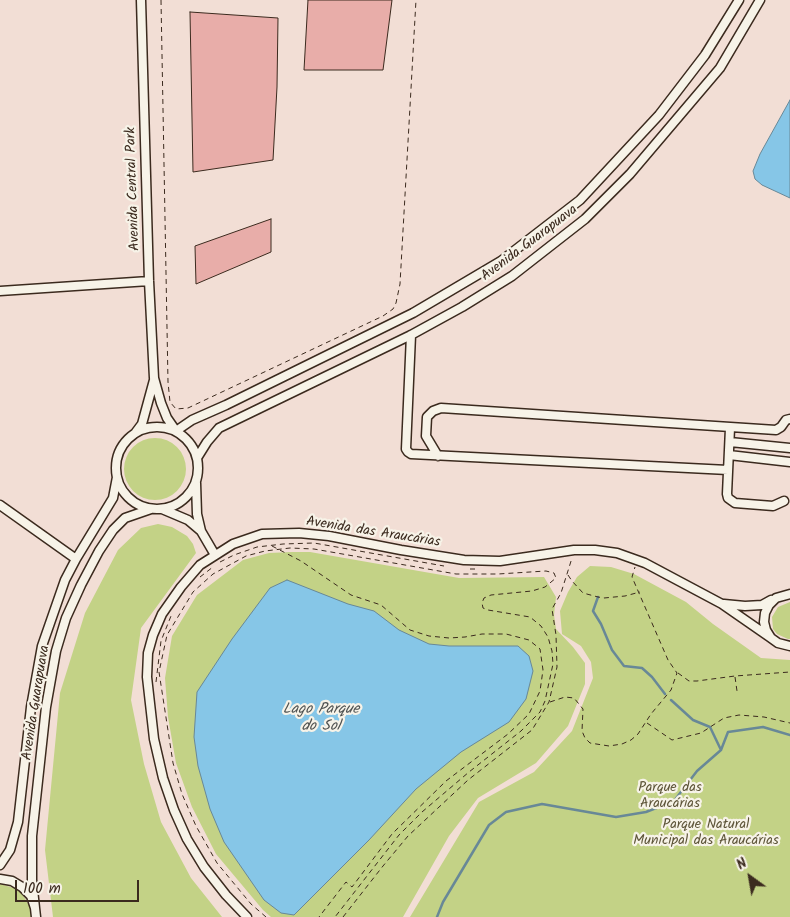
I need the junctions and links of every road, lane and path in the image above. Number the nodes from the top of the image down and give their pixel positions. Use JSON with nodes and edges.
{"nodes":[{"id":1,"x":141,"y":0,"type":"edge"},
{"id":2,"x":161,"y":0,"type":"edge"},
{"id":3,"x":416,"y":0,"type":"edge"},
{"id":4,"x":740,"y":0,"type":"edge"},
{"id":5,"x":760,"y":0,"type":"edge"},
{"id":6,"x":149,"y":281,"type":"junction"},
{"id":7,"x":0,"y":291,"type":"edge"},
{"id":8,"x":411,"y":335,"type":"junction"},
{"id":9,"x":154,"y":378,"type":"junction"},
{"id":10,"x":790,"y":419,"type":"edge"},
{"id":11,"x":730,"y":428,"type":"junction"},
{"id":12,"x":176,"y":431,"type":"junction"},
{"id":13,"x":132,"y":435,"type":"junction"},
{"id":14,"x":730,"y":442,"type":"junction"},
{"id":15,"x":787,"y":448,"type":"edge"},
{"id":16,"x":729,"y":455,"type":"junction"},
{"id":17,"x":438,"y":456,"type":"junction"},
{"id":18,"x":197,"y":458,"type":"junction"},
{"id":19,"x":786,"y":461,"type":"edge"},
{"id":20,"x":728,"y":470,"type":"junction"},
{"id":21,"x":117,"y":477,"type":"junction"},
{"id":22,"x":196,"y":481,"type":"junction"},
{"id":23,"x":784,"y":502,"type":"dead end"},
{"id":24,"x":0,"y":505,"type":"edge"},
{"id":25,"x":151,"y":509,"type":"junction"},
{"id":26,"x":162,"y":509,"type":"junction"},
{"id":27,"x":201,"y":531,"type":"junction"},
{"id":28,"x":271,"y":546,"type":"junction"},
{"id":29,"x":279,"y":549,"type":"junction"},
{"id":30,"x":215,"y":555,"type":"junction"},
{"id":31,"x":572,"y":557,"type":"dead end"},
{"id":32,"x":76,"y":559,"type":"junction"},
{"id":33,"x":446,"y":566,"type":"dead end"},
{"id":34,"x":635,"y":566,"type":"dead end"},
{"id":35,"x":464,"y":568,"type":"dead end"},
{"id":36,"x":483,"y":569,"type":"dead end"},
{"id":37,"x":568,"y":574,"type":"junction"},
{"id":38,"x":196,"y":582,"type":"dead end"},
{"id":39,"x":790,"y":588,"type":"edge"},
{"id":40,"x":640,"y":592,"type":"junction"},
{"id":41,"x":783,"y":596,"type":"edge"},
{"id":42,"x":722,"y":604,"type":"junction"},
{"id":43,"x":170,"y":616,"type":"dead end"},
{"id":44,"x":771,"y":638,"type":"junction"},
{"id":45,"x":790,"y":646,"type":"edge"},
{"id":46,"x":790,"y":672,"type":"edge"},
{"id":47,"x":677,"y":673,"type":"junction"},
{"id":48,"x":735,"y":676,"type":"junction"},
{"id":49,"x":156,"y":686,"type":"dead end"},
{"id":50,"x":737,"y":691,"type":"dead end"},
{"id":51,"x":549,"y":702,"type":"junction"},
{"id":52,"x":646,"y":722,"type":"junction"},
{"id":53,"x":790,"y":723,"type":"edge"},
{"id":54,"x":0,"y":865,"type":"edge"},
{"id":55,"x":0,"y":879,"type":"edge"},
{"id":56,"x":36,"y":914,"type":"edge"},
{"id":57,"x":247,"y":917,"type":"edge"},
{"id":58,"x":266,"y":917,"type":"edge"},
{"id":59,"x":320,"y":917,"type":"edge"},
{"id":60,"x":335,"y":917,"type":"edge"},
{"id":61,"x":343,"y":917,"type":"edge"}],
"edges":[{"from":1,"to":6,"type":"street","name":"Avenida Central Park"},
{"from":2,"to":3,"type":"path"},
{"from":4,"to":12,"type":"street","name":"Avenida Guarapuava"},
{"from":5,"to":8,"type":"street","name":"Avenida Guarapuava"},
{"from":6,"to":7,"type":"street"},
{"from":6,"to":9,"type":"street","name":"Avenida Central Park"},
{"from":8,"to":17,"type":"street"},
{"from":8,"to":18,"type":"street","name":"Avenida Guarapuava"},
{"from":9,"to":12,"type":"street"},
{"from":9,"to":13,"type":"street"},
{"from":10,"to":11,"type":"street"},
{"from":11,"to":14,"type":"street"},
{"from":11,"to":17,"type":"street"},
{"from":12,"to":13,"type":"street"},
{"from":12,"to":18,"type":"street"},
{"from":13,"to":21,"type":"street"},
{"from":14,"to":15,"type":"street"},
{"from":14,"to":16,"type":"street"},
{"from":15,"to":19,"type":"street"},
{"from":16,"to":19,"type":"street"},
{"from":16,"to":20,"type":"street"},
{"from":17,"to":20,"type":"street"},
{"from":18,"to":22,"type":"street"},
{"from":20,"to":23,"type":"street"},
{"from":21,"to":25,"type":"street"},
{"from":21,"to":32,"type":"street","name":"Avenida Guarapuava"},
{"from":22,"to":26,"type":"street"},
{"from":22,"to":27,"type":"street"},
{"from":24,"to":32,"type":"street"},
{"from":25,"to":26,"type":"street"},
{"from":25,"to":56,"type":"street","name":"Avenida Guarapuava"},
{"from":26,"to":27,"type":"street"},
{"from":27,"to":30,"type":"street"},
{"from":28,"to":29,"type":"path"},
{"from":28,"to":33,"type":"path"},
{"from":28,"to":38,"type":"path"},
{"from":29,"to":58,"type":"path"},
{"from":29,"to":59,"type":"path"},
{"from":29,"to":60,"type":"path"},
{"from":30,"to":42,"type":"street","name":"Avenida das Araucárias"},
{"from":30,"to":57,"type":"street","name":"Avenida das Araucárias"},
{"from":31,"to":37,"type":"path"},
{"from":32,"to":54,"type":"street","name":"Avenida Guarapuava"},
{"from":34,"to":40,"type":"path"},
{"from":35,"to":36,"type":"path"},
{"from":37,"to":40,"type":"path"},
{"from":37,"to":51,"type":"path"},
{"from":39,"to":41,"type":"street","name":"Avenida das Araucárias"},
{"from":40,"to":47,"type":"path"},
{"from":41,"to":42,"type":"street","name":"Avenida das Araucárias"},
{"from":41,"to":44,"type":"street","name":"Avenida das Araucárias"},
{"from":42,"to":44,"type":"street","name":"Avenida das Araucárias"},
{"from":43,"to":49,"type":"path"},
{"from":44,"to":45,"type":"street","name":"Avenida das Araucárias"},
{"from":46,"to":48,"type":"path"},
{"from":47,"to":48,"type":"path"},
{"from":47,"to":52,"type":"path"},
{"from":48,"to":50,"type":"path"},
{"from":51,"to":52,"type":"path"},
{"from":51,"to":61,"type":"path"},
{"from":52,"to":53,"type":"path"},
{"from":55,"to":56,"type":"street"}]}
